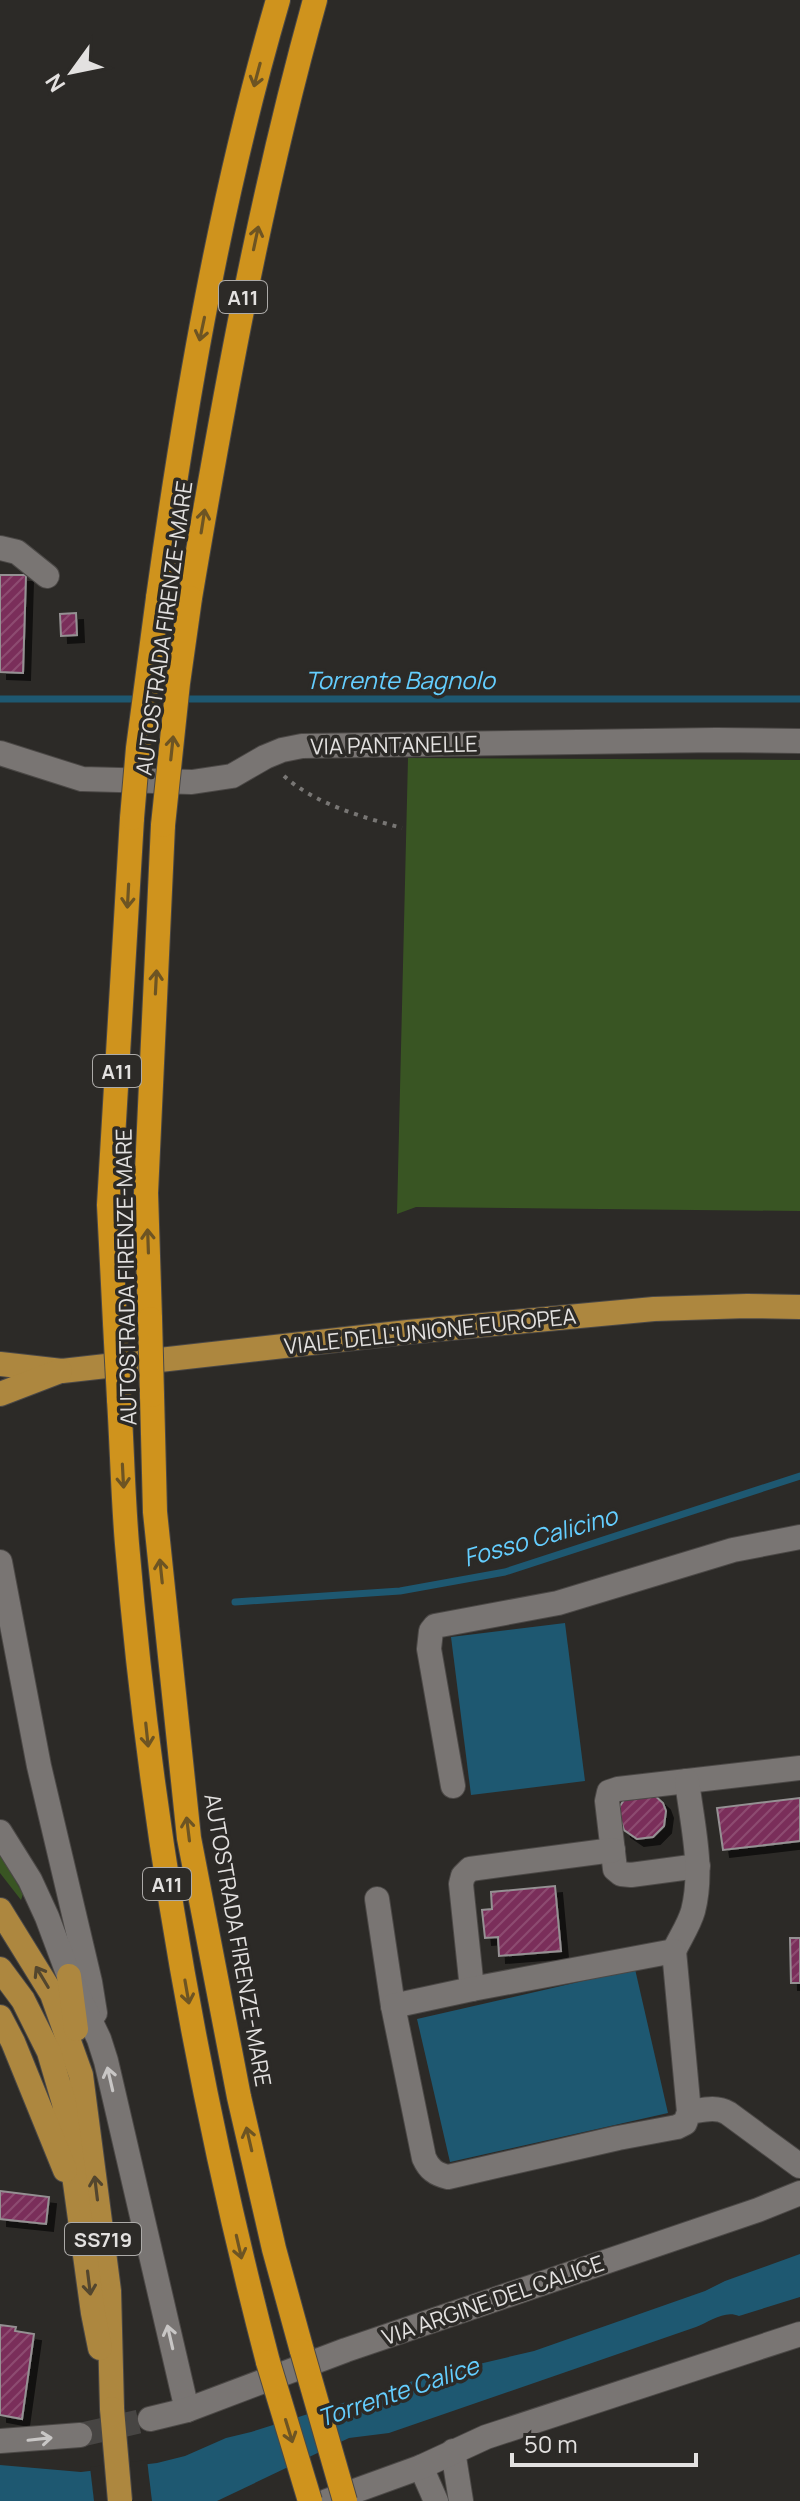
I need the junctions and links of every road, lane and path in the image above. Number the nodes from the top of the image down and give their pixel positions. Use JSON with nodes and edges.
{"nodes":[{"id":1,"x":278,"y":0,"type":"edge"},
{"id":2,"x":315,"y":0,"type":"edge"},
{"id":3,"x":0,"y":548,"type":"edge"},
{"id":4,"x":47,"y":576,"type":"dead end"},
{"id":5,"x":800,"y":741,"type":"edge"},
{"id":6,"x":0,"y":753,"type":"edge"},
{"id":7,"x":265,"y":757,"type":"junction"},
{"id":8,"x":402,"y":828,"type":"dead end"},
{"id":9,"x":800,"y":1307,"type":"edge"},
{"id":10,"x":0,"y":1364,"type":"edge"},
{"id":11,"x":62,"y":1371,"type":"junction"},
{"id":12,"x":0,"y":1394,"type":"edge"},
{"id":13,"x":800,"y":1537,"type":"edge"},
{"id":14,"x":0,"y":1562,"type":"edge"},
{"id":15,"x":800,"y":1768,"type":"edge"},
{"id":16,"x":687,"y":1781,"type":"junction"},
{"id":17,"x":453,"y":1786,"type":"dead end"},
{"id":18,"x":0,"y":1832,"type":"edge"},
{"id":19,"x":613,"y":1850,"type":"junction"},
{"id":20,"x":698,"y":1866,"type":"junction"},
{"id":21,"x":377,"y":1899,"type":"dead end"},
{"id":22,"x":0,"y":1910,"type":"edge"},
{"id":23,"x":674,"y":1951,"type":"junction"},
{"id":24,"x":0,"y":1969,"type":"edge"},
{"id":25,"x":69,"y":1976,"type":"junction"},
{"id":26,"x":472,"y":1989,"type":"junction"},
{"id":27,"x":393,"y":2006,"type":"junction"},
{"id":28,"x":0,"y":2017,"type":"edge"},
{"id":29,"x":99,"y":2039,"type":"junction"},
{"id":30,"x":81,"y":2075,"type":"junction"},
{"id":31,"x":689,"y":2112,"type":"junction"},
{"id":32,"x":800,"y":2166,"type":"edge"},
{"id":33,"x":794,"y":2195,"type":"edge"},
{"id":34,"x":79,"y":2206,"type":"junction"},
{"id":35,"x":800,"y":2334,"type":"edge"},
{"id":36,"x":112,"y":2407,"type":"junction"},
{"id":37,"x":187,"y":2410,"type":"junction"},
{"id":38,"x":150,"y":2419,"type":"tunnel mouth"},
{"id":39,"x":80,"y":2435,"type":"tunnel mouth"},
{"id":40,"x":0,"y":2441,"type":"edge"},
{"id":41,"x":453,"y":2451,"type":"junction"},
{"id":42,"x":421,"y":2467,"type":"junction"},
{"id":43,"x":120,"y":2501,"type":"edge"},
{"id":44,"x":310,"y":2501,"type":"edge"},
{"id":45,"x":327,"y":2501,"type":"edge"},
{"id":46,"x":345,"y":2501,"type":"edge"},
{"id":47,"x":436,"y":2501,"type":"edge"},
{"id":48,"x":461,"y":2501,"type":"edge"}],
"edges":[{"from":1,"to":44,"type":"highway","name":"AUTOSTRADA FIRENZE-MARE","number":"A11","one_way":true,"bridge":true},
{"from":46,"to":2,"type":"highway","name":"AUTOSTRADA FIRENZE-MARE","number":"A11","one_way":true,"bridge":true},
{"from":3,"to":4,"type":"street"},
{"from":5,"to":7,"type":"street","name":"VIA PANTANELLE"},
{"from":6,"to":7,"type":"street","name":"VIA PANTANELLE"},
{"from":7,"to":8,"type":"path"},
{"from":9,"to":11,"type":"main road","name":"VIALE DELL'UNIONE EUROPEA"},
{"from":10,"to":11,"type":"main road","name":"VIALE DELL'UNIONE EUROPEA"},
{"from":11,"to":12,"type":"main road","name":"VIALE DELL'UNIONE EUROPEA"},
{"from":13,"to":17,"type":"street"},
{"from":14,"to":29,"type":"street"},
{"from":15,"to":16,"type":"street"},
{"from":16,"to":19,"type":"street"},
{"from":16,"to":20,"type":"street"},
{"from":18,"to":25,"type":"street"},
{"from":19,"to":20,"type":"street"},
{"from":19,"to":26,"type":"street"},
{"from":20,"to":23,"type":"street"},
{"from":21,"to":27,"type":"street"},
{"from":30,"to":22,"type":"main road","number":"SS719","one_way":true},
{"from":23,"to":26,"type":"street"},
{"from":23,"to":31,"type":"street"},
{"from":24,"to":34,"type":"main road","number":"SS719"},
{"from":25,"to":29,"type":"street"},
{"from":25,"to":30,"type":"main road"},
{"from":26,"to":27,"type":"street"},
{"from":27,"to":31,"type":"street"},
{"from":28,"to":34,"type":"main road"},
{"from":37,"to":29,"type":"street","one_way":true},
{"from":36,"to":30,"type":"main road","number":"SS719","one_way":true},
{"from":31,"to":32,"type":"street"},
{"from":32,"to":33,"type":"street"},
{"from":33,"to":37,"type":"street","name":"VIA ARGINE DEL CALICE"},
{"from":34,"to":36,"type":"main road","number":"SS719","one_way":true},
{"from":35,"to":41,"type":"street"},
{"from":36,"to":43,"type":"main road","number":"SS719","bridge":true},
{"from":37,"to":38,"type":"street","name":"VIA ARGINE DEL CALICE"},
{"from":40,"to":39,"type":"street","one_way":true},
{"from":41,"to":42,"type":"street"},
{"from":41,"to":48,"type":"street"},
{"from":42,"to":45,"type":"street"},
{"from":42,"to":47,"type":"street"}]}
